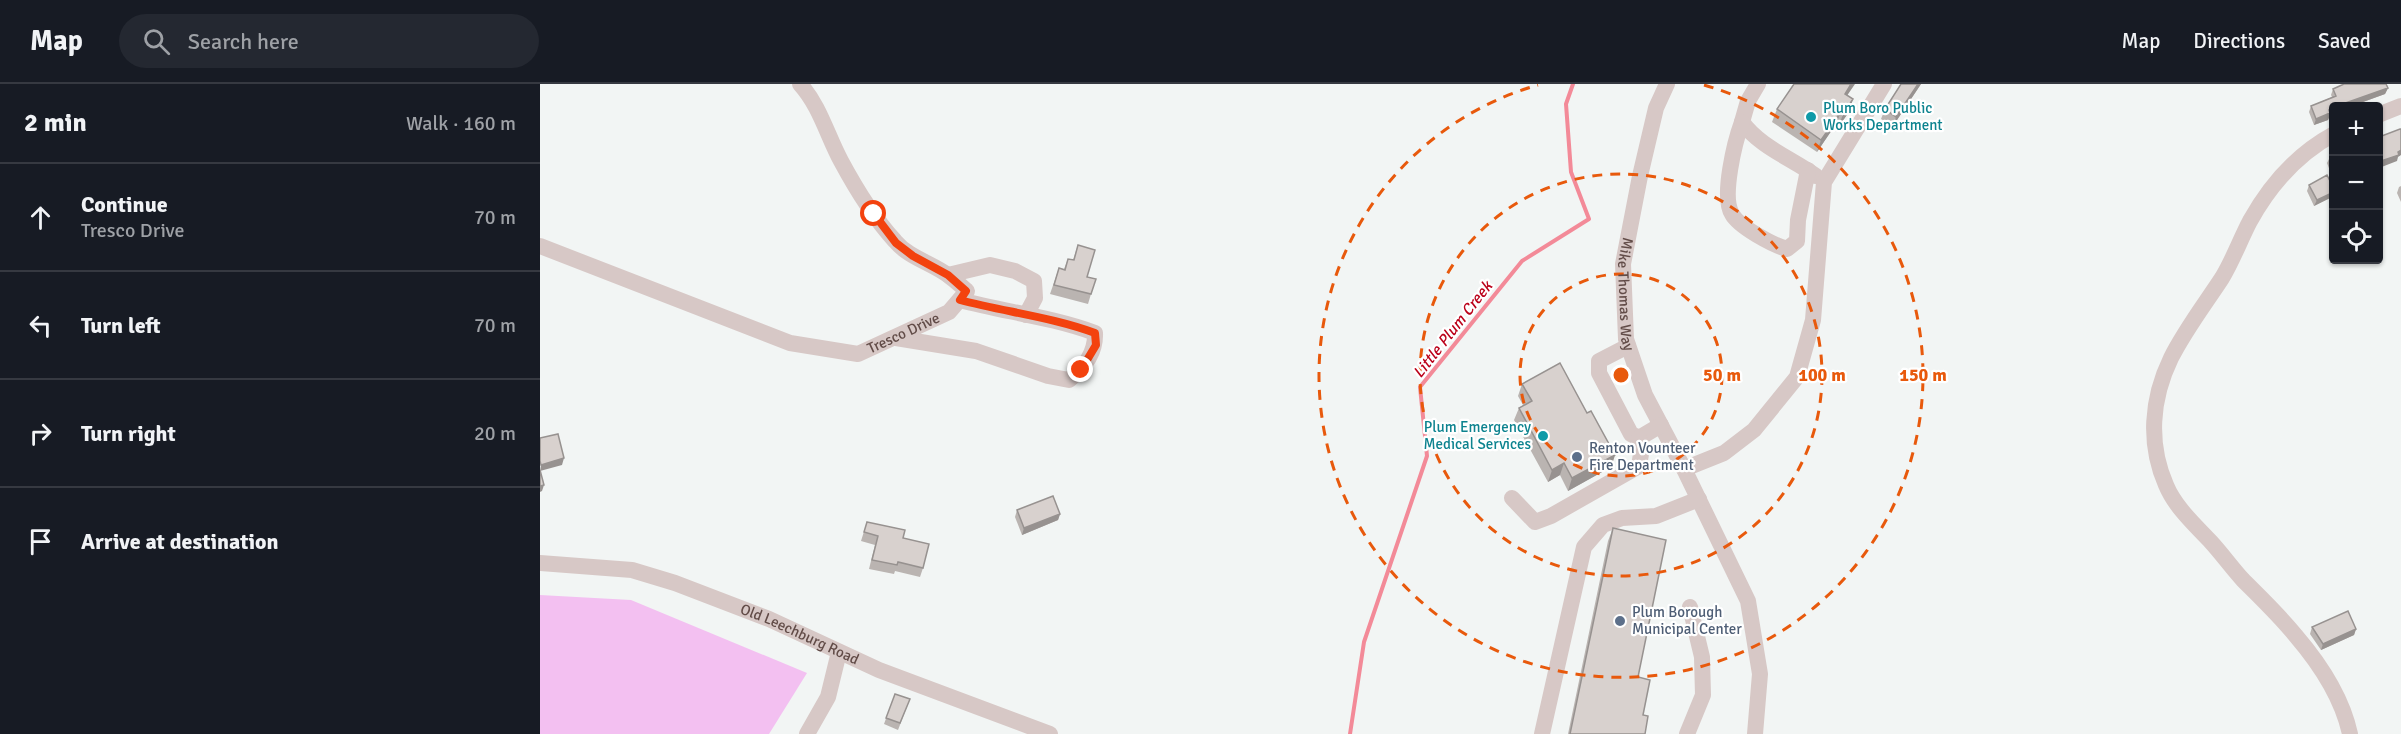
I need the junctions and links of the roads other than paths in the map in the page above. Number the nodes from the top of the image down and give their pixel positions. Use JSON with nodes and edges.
{"nodes":[{"id":1,"x":800,"y":84,"type":"edge"},
{"id":2,"x":1667,"y":84,"type":"edge"},
{"id":3,"x":1758,"y":84,"type":"edge"},
{"id":4,"x":1884,"y":84,"type":"edge"},
{"id":5,"x":2401,"y":106,"type":"edge"},
{"id":6,"x":2383,"y":113,"type":"edge"},
{"id":7,"x":1742,"y":122,"type":"junction"},
{"id":8,"x":2329,"y":137,"type":"edge"},
{"id":9,"x":1808,"y":170,"type":"junction"},
{"id":10,"x":1824,"y":182,"type":"junction"},
{"id":11,"x":540,"y":246,"type":"edge"},
{"id":12,"x":948,"y":275,"type":"junction"},
{"id":13,"x":960,"y":300,"type":"junction"},
{"id":14,"x":1026,"y":315,"type":"junction"},
{"id":15,"x":896,"y":338,"type":"junction"},
{"id":16,"x":1628,"y":346,"type":"junction"},
{"id":17,"x":1661,"y":425,"type":"junction"},
{"id":18,"x":1639,"y":438,"type":"junction"},
{"id":19,"x":1684,"y":469,"type":"junction"},
{"id":20,"x":1512,"y":498,"type":"dead end"},
{"id":21,"x":1699,"y":499,"type":"junction"},
{"id":22,"x":540,"y":562,"type":"edge"},
{"id":23,"x":1690,"y":607,"type":"dead end"},
{"id":24,"x":839,"y":652,"type":"junction"},
{"id":25,"x":807,"y":734,"type":"edge"},
{"id":26,"x":1050,"y":734,"type":"edge"},
{"id":27,"x":1542,"y":734,"type":"edge"},
{"id":28,"x":1687,"y":734,"type":"edge"},
{"id":29,"x":1755,"y":734,"type":"edge"},
{"id":30,"x":2350,"y":734,"type":"edge"}],
"edges":[{"from":1,"to":12,"type":"street"},
{"from":2,"to":16,"type":"street","name":"Mike Thomas Way"},
{"from":3,"to":7,"type":"street"},
{"from":4,"to":10,"type":"street"},
{"from":5,"to":6,"type":"street"},
{"from":7,"to":9,"type":"street"},
{"from":7,"to":9,"type":"street"},
{"from":8,"to":30,"type":"street"},
{"from":9,"to":10,"type":"street"},
{"from":10,"to":19,"type":"street"},
{"from":11,"to":15,"type":"street","name":"Tresco Drive"},
{"from":12,"to":13,"type":"street"},
{"from":12,"to":14,"type":"street"},
{"from":13,"to":14,"type":"street"},
{"from":13,"to":15,"type":"street","name":"Tresco Drive"},
{"from":14,"to":15,"type":"street"},
{"from":16,"to":17,"type":"street","name":"Mike Thomas Way"},
{"from":16,"to":18,"type":"street"},
{"from":17,"to":18,"type":"street"},
{"from":17,"to":19,"type":"street","name":"Mike Thomas Way"},
{"from":18,"to":20,"type":"street"},
{"from":19,"to":21,"type":"street","name":"Mike Thomas Way"},
{"from":21,"to":27,"type":"street"},
{"from":21,"to":29,"type":"street","name":"Mike Thomas Way"},
{"from":22,"to":24,"type":"street","name":"Old Leechburg Road"},
{"from":23,"to":28,"type":"street"},
{"from":24,"to":25,"type":"street"},
{"from":24,"to":26,"type":"street","name":"Old Leechburg Road"}]}
